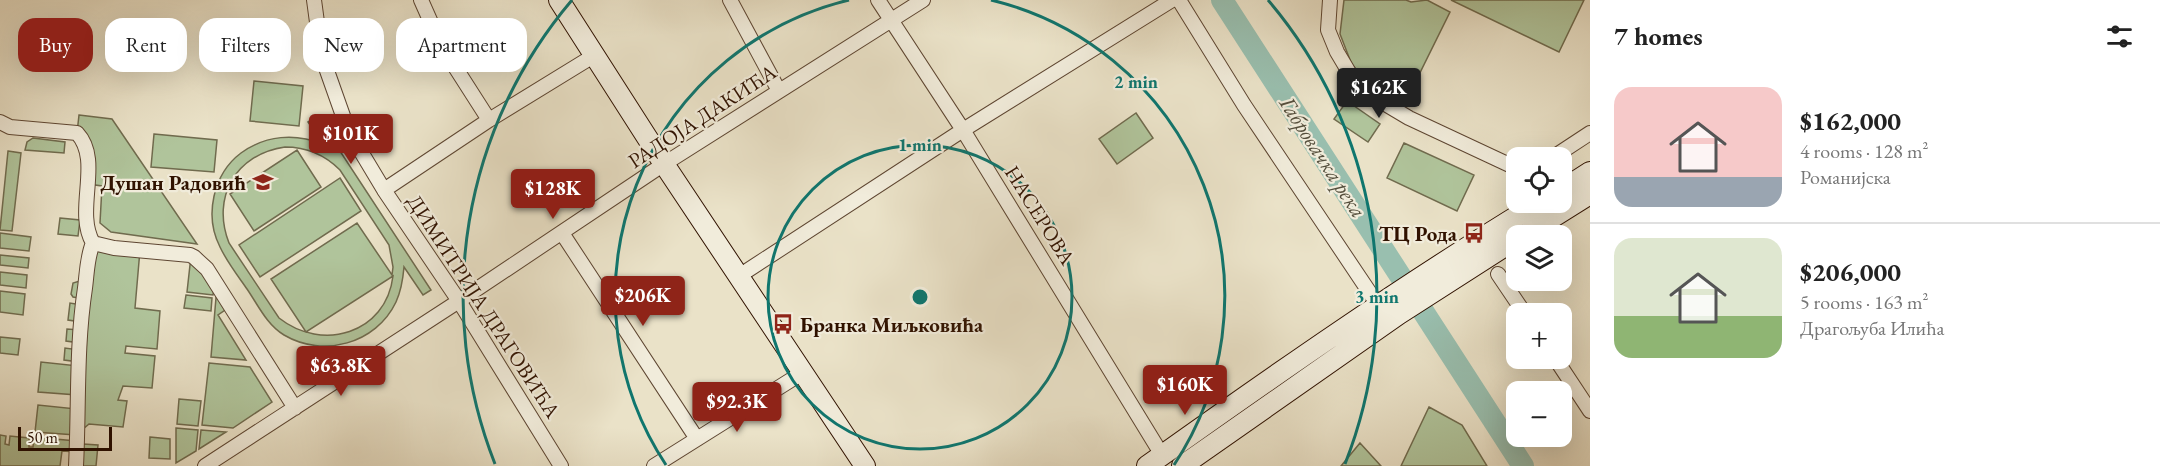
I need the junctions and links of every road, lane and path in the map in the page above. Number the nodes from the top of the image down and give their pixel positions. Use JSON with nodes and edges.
{"nodes":[{"id":1,"x":314,"y":0,"type":"edge"},
{"id":2,"x":421,"y":0,"type":"edge"},
{"id":3,"x":559,"y":0,"type":"edge"},
{"id":4,"x":730,"y":0,"type":"edge"},
{"id":5,"x":878,"y":0,"type":"edge"},
{"id":6,"x":923,"y":0,"type":"edge"},
{"id":7,"x":1172,"y":0,"type":"edge"},
{"id":8,"x":1179,"y":0,"type":"edge"},
{"id":9,"x":1330,"y":0,"type":"edge"},
{"id":10,"x":891,"y":21,"type":"junction"},
{"id":11,"x":595,"y":55,"type":"junction"},
{"id":12,"x":779,"y":92,"type":"junction"},
{"id":13,"x":489,"y":120,"type":"junction"},
{"id":14,"x":0,"y":122,"type":"edge"},
{"id":15,"x":963,"y":130,"type":"junction"},
{"id":16,"x":1590,"y":133,"type":"edge"},
{"id":17,"x":1569,"y":147,"type":"edge"},
{"id":18,"x":1506,"y":163,"type":"edge"},
{"id":19,"x":664,"y":164,"type":"junction"},
{"id":20,"x":1590,"y":172,"type":"edge"},
{"id":21,"x":1572,"y":183,"type":"edge"},
{"id":22,"x":384,"y":190,"type":"junction"},
{"id":23,"x":1590,"y":194,"type":"edge"},
{"id":24,"x":1522,"y":213,"type":"edge"},
{"id":25,"x":1541,"y":225,"type":"edge"},
{"id":26,"x":562,"y":233,"type":"junction"},
{"id":27,"x":93,"y":243,"type":"junction"},
{"id":28,"x":1506,"y":245,"type":"edge"},
{"id":29,"x":1498,"y":274,"type":"dead end"},
{"id":30,"x":740,"y":276,"type":"junction"},
{"id":31,"x":459,"y":301,"type":"junction"},
{"id":32,"x":1383,"y":301,"type":"junction"},
{"id":33,"x":1518,"y":303,"type":"edge"},
{"id":34,"x":1562,"y":369,"type":"edge"},
{"id":35,"x":802,"y":373,"type":"junction"},
{"id":36,"x":295,"y":408,"type":"junction"},
{"id":37,"x":1590,"y":411,"type":"edge"},
{"id":38,"x":697,"y":439,"type":"junction"},
{"id":39,"x":1155,"y":461,"type":"edge"},
{"id":40,"x":76,"y":466,"type":"edge"},
{"id":41,"x":205,"y":466,"type":"edge"},
{"id":42,"x":561,"y":466,"type":"edge"},
{"id":43,"x":654,"y":466,"type":"edge"},
{"id":44,"x":865,"y":466,"type":"edge"},
{"id":45,"x":1182,"y":466,"type":"edge"}],
"edges":[{"from":1,"to":22,"type":"street","name":"ДИМИТРИЈА ДРАГОВИЋА"},
{"from":2,"to":13,"type":"street"},
{"from":3,"to":11,"type":"street"},
{"from":4,"to":12,"type":"street"},
{"from":5,"to":10,"type":"street","name":"НАСЕРОВА"},
{"from":6,"to":10,"type":"street","name":"РАДОЈА ДАКИЋА"},
{"from":7,"to":15,"type":"street"},
{"from":8,"to":32,"type":"street"},
{"from":9,"to":18,"type":"street"},
{"from":10,"to":12,"type":"street","name":"РАДОЈА ДАКИЋА"},
{"from":10,"to":15,"type":"street","name":"НАСЕРОВА"},
{"from":11,"to":13,"type":"street"},
{"from":11,"to":19,"type":"street"},
{"from":12,"to":19,"type":"street","name":"РАДОЈА ДАКИЋА"},
{"from":13,"to":22,"type":"street"},
{"from":14,"to":27,"type":"street"},
{"from":15,"to":30,"type":"street"},
{"from":15,"to":39,"type":"street","name":"НАСЕРОВА"},
{"from":16,"to":17,"type":"street"},
{"from":19,"to":26,"type":"street","name":"РАДОЈА ДАКИЋА"},
{"from":19,"to":30,"type":"street"},
{"from":20,"to":21,"type":"street"},
{"from":22,"to":31,"type":"street","name":"ДИМИТРИЈА ДРАГОВИЋА"},
{"from":23,"to":25,"type":"street"},
{"from":24,"to":32,"type":"street"},
{"from":26,"to":31,"type":"street","name":"РАДОЈА ДАКИЋА"},
{"from":26,"to":38,"type":"street"},
{"from":27,"to":36,"type":"street"},
{"from":27,"to":40,"type":"street"},
{"from":28,"to":45,"type":"street"},
{"from":29,"to":33,"type":"street"},
{"from":30,"to":35,"type":"street"},
{"from":31,"to":36,"type":"street","name":"РАДОЈА ДАКИЋА"},
{"from":31,"to":42,"type":"street","name":"ДИМИТРИЈА ДРАГОВИЋА"},
{"from":32,"to":39,"type":"street"},
{"from":34,"to":37,"type":"street"},
{"from":35,"to":38,"type":"street"},
{"from":35,"to":44,"type":"street"},
{"from":36,"to":41,"type":"street","name":"РАДОЈА ДАКИЋА"},
{"from":38,"to":43,"type":"street"}]}
